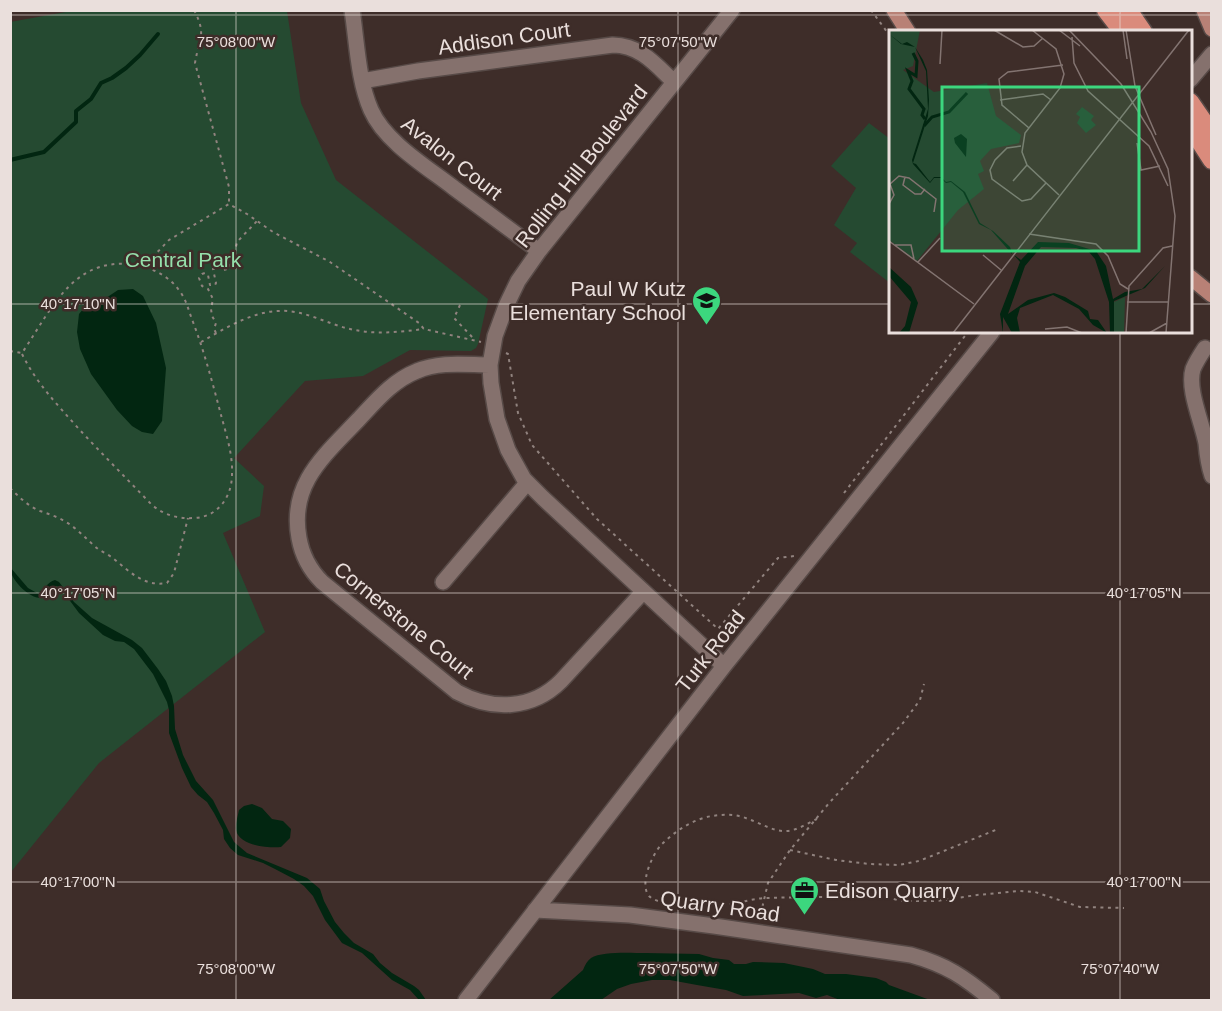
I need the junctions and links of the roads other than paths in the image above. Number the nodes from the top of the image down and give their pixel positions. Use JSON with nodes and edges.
{"nodes":[{"id":1,"x":352,"y":10,"type":"edge"},
{"id":2,"x":732,"y":10,"type":"edge"},
{"id":3,"x":894,"y":10,"type":"edge"},
{"id":4,"x":1106,"y":10,"type":"edge"},
{"id":5,"x":1128,"y":10,"type":"edge"},
{"id":6,"x":1204,"y":10,"type":"edge"},
{"id":7,"x":1212,"y":29,"type":"edge"},
{"id":8,"x":907,"y":30,"type":"edge"},
{"id":9,"x":1121,"y":30,"type":"edge"},
{"id":10,"x":1142,"y":30,"type":"edge"},
{"id":11,"x":1212,"y":54,"type":"edge"},
{"id":12,"x":1192,"y":79,"type":"edge"},
{"id":13,"x":362,"y":81,"type":"junction"},
{"id":14,"x":674,"y":82,"type":"junction"},
{"id":15,"x":1192,"y":104,"type":"edge"},
{"id":16,"x":1203,"y":132,"type":"edge"},
{"id":17,"x":1212,"y":160,"type":"edge"},
{"id":18,"x":539,"y":251,"type":"junction"},
{"id":19,"x":1192,"y":278,"type":"edge"},
{"id":20,"x":1212,"y":295,"type":"edge"},
{"id":21,"x":991,"y":333,"type":"edge"},
{"id":22,"x":1205,"y":348,"type":"dead end"},
{"id":23,"x":490,"y":365,"type":"junction"},
{"id":24,"x":1212,"y":476,"type":"edge"},
{"id":25,"x":527,"y":483,"type":"junction"},
{"id":26,"x":443,"y":582,"type":"dead end"},
{"id":27,"x":643,"y":592,"type":"junction"},
{"id":28,"x":724,"y":666,"type":"junction"},
{"id":29,"x":535,"y":910,"type":"junction"},
{"id":30,"x":466,"y":1000,"type":"edge"},
{"id":31,"x":992,"y":1000,"type":"edge"}],
"edges":[{"from":1,"to":13,"type":"street","name":"Avalon Court"},
{"from":2,"to":14,"type":"street","name":"Rolling Hill Boulevard"},
{"from":3,"to":8,"type":"main road"},
{"from":4,"to":9,"type":"highway"},
{"from":5,"to":10,"type":"highway"},
{"from":6,"to":7,"type":"main road"},
{"from":11,"to":12,"type":"street"},
{"from":13,"to":14,"type":"street","name":"Addison Court"},
{"from":13,"to":18,"type":"street","name":"Avalon Court"},
{"from":14,"to":18,"type":"street","name":"Rolling Hill Boulevard"},
{"from":15,"to":16,"type":"highway"},
{"from":16,"to":17,"type":"highway"},
{"from":18,"to":23,"type":"street","name":"Rolling Hill Boulevard"},
{"from":19,"to":20,"type":"main road"},
{"from":21,"to":28,"type":"street","name":"Turk Road"},
{"from":22,"to":24,"type":"street"},
{"from":23,"to":25,"type":"street","name":"Rolling Hill Boulevard"},
{"from":23,"to":27,"type":"street","name":"Cornerstone Court"},
{"from":25,"to":26,"type":"street"},
{"from":25,"to":27,"type":"street","name":"Rolling Hill Boulevard"},
{"from":27,"to":28,"type":"street","name":"Rolling Hill Boulevard"},
{"from":28,"to":29,"type":"street","name":"Turk Road"},
{"from":29,"to":30,"type":"street","name":"Turk Road"},
{"from":29,"to":31,"type":"street","name":"Quarry Road"}]}
